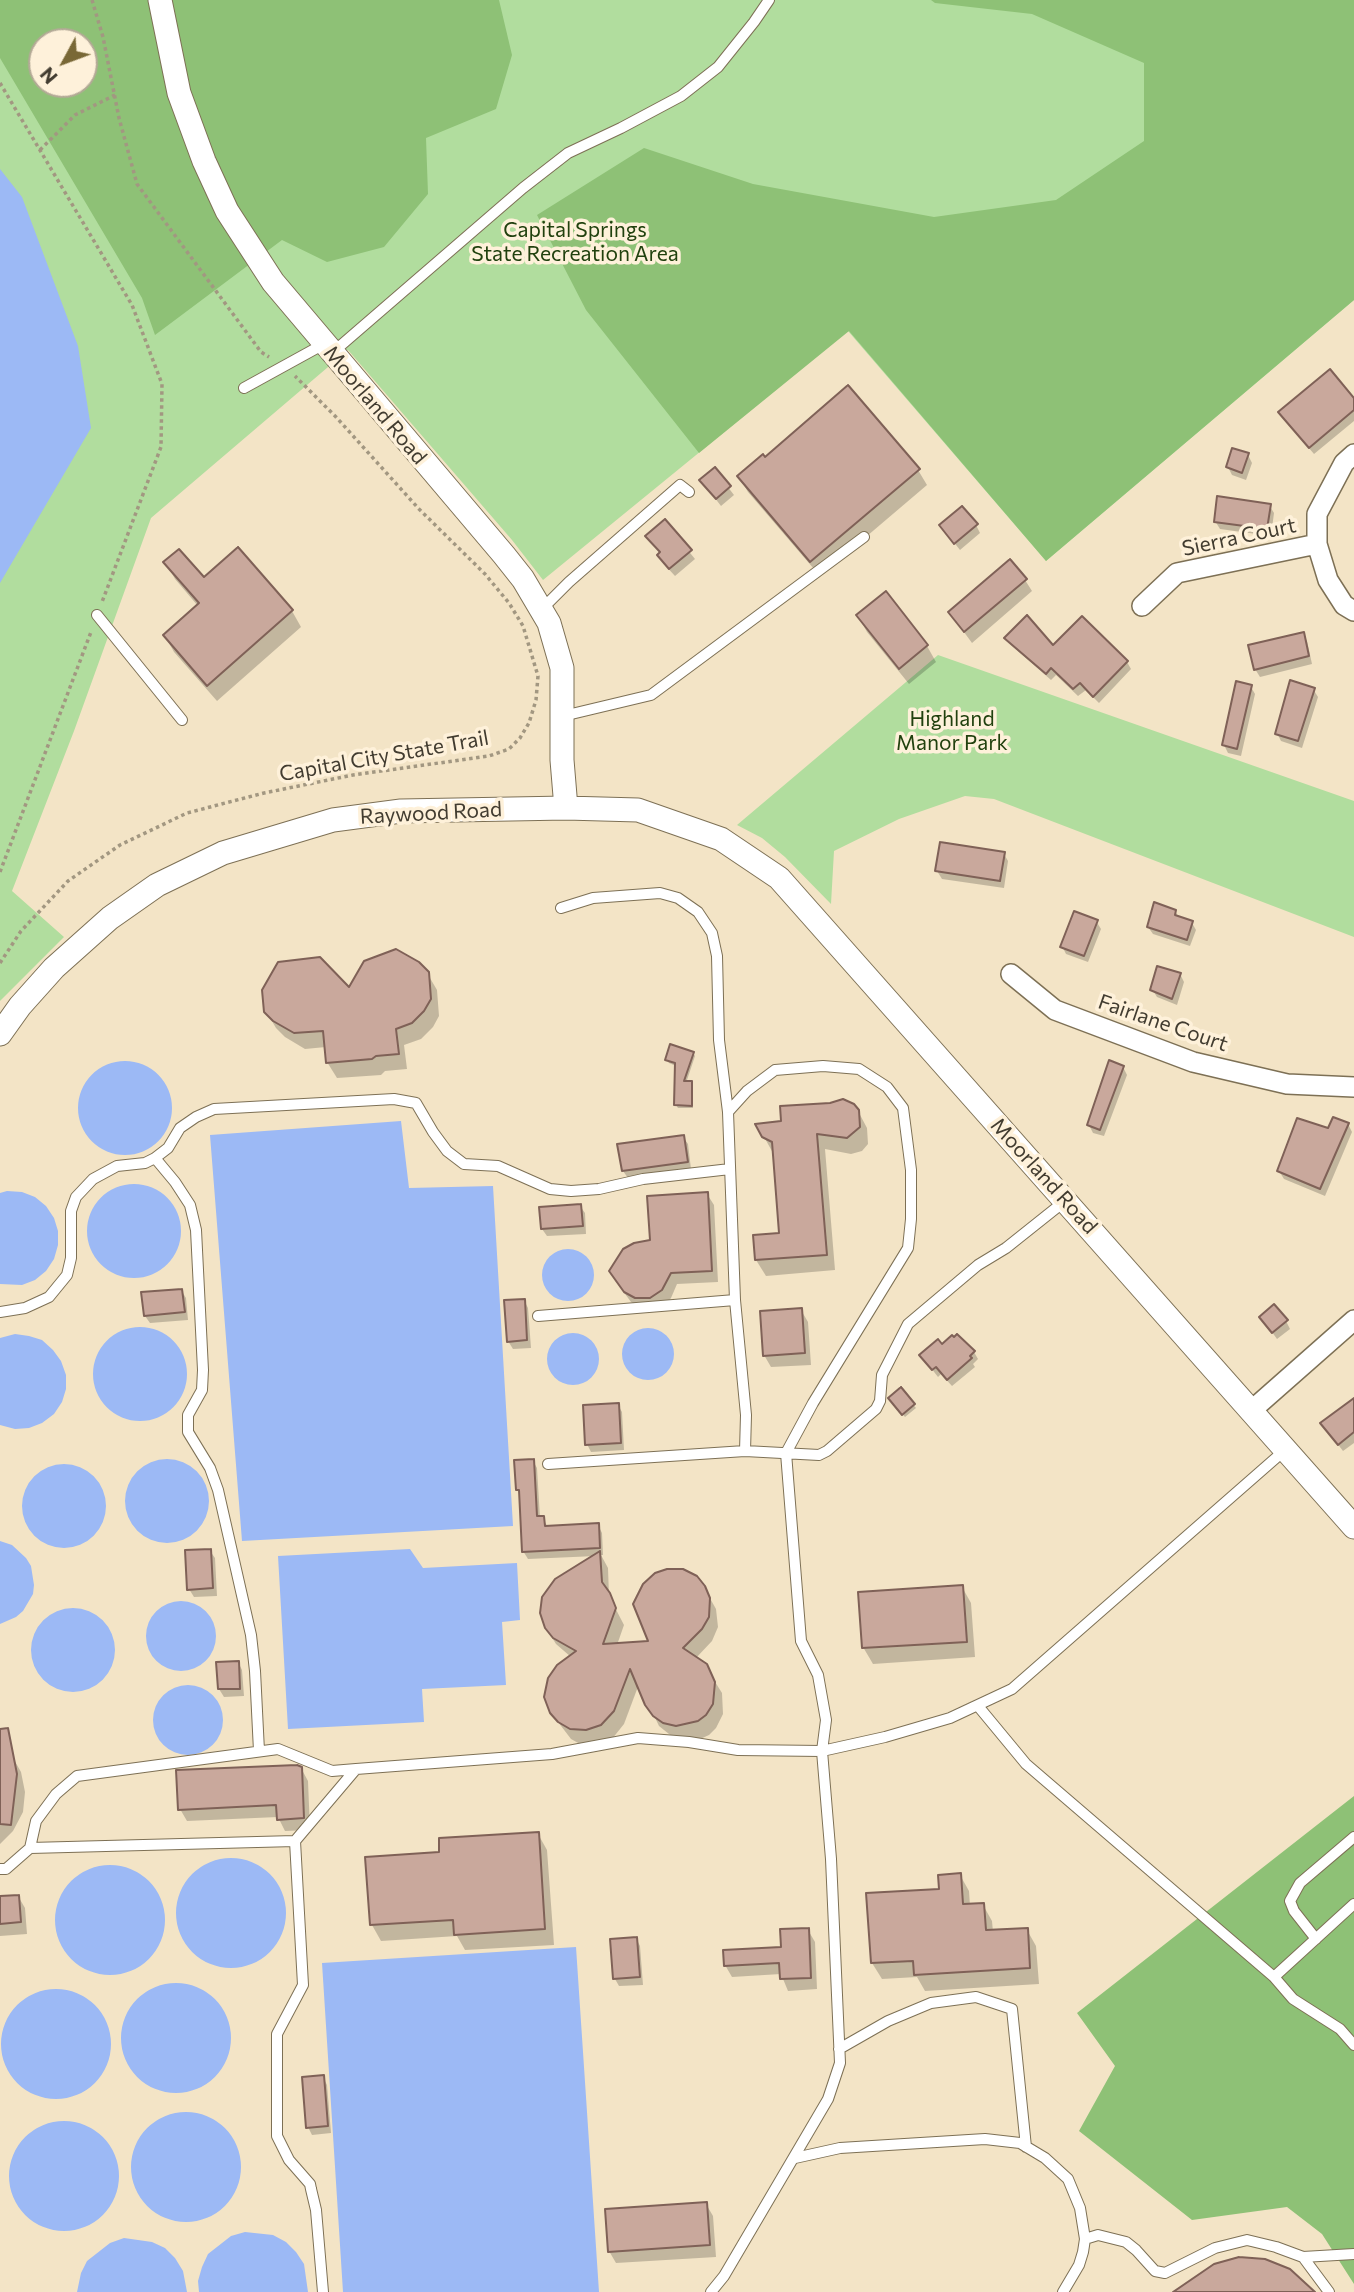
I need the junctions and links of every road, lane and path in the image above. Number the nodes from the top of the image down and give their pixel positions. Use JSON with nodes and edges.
{"nodes":[{"id":1,"x":92,"y":0,"type":"edge"},
{"id":2,"x":160,"y":0,"type":"edge"},
{"id":3,"x":769,"y":0,"type":"edge"},
{"id":4,"x":0,"y":83,"type":"edge"},
{"id":5,"x":115,"y":95,"type":"junction"},
{"id":6,"x":40,"y":150,"type":"junction"},
{"id":7,"x":328,"y":349,"type":"junction"},
{"id":8,"x":282,"y":365,"type":"junction"},
{"id":9,"x":244,"y":388,"type":"dead end"},
{"id":10,"x":1354,"y":454,"type":"edge"},
{"id":11,"x":688,"y":492,"type":"dead end"},
{"id":12,"x":864,"y":537,"type":"dead end"},
{"id":13,"x":1317,"y":544,"type":"junction"},
{"id":14,"x":1142,"y":606,"type":"dead end"},
{"id":15,"x":541,"y":610,"type":"junction"},
{"id":16,"x":1354,"y":611,"type":"edge"},
{"id":17,"x":97,"y":615,"type":"junction"},
{"id":18,"x":562,"y":716,"type":"junction"},
{"id":19,"x":183,"y":720,"type":"dead end"},
{"id":20,"x":566,"y":808,"type":"junction"},
{"id":21,"x":721,"y":839,"type":"joint"},
{"id":22,"x":0,"y":872,"type":"edge"},
{"id":23,"x":561,"y":908,"type":"dead end"},
{"id":24,"x":0,"y":964,"type":"edge"},
{"id":25,"x":1011,"y":974,"type":"dead end"},
{"id":26,"x":0,"y":1034,"type":"edge"},
{"id":27,"x":1354,"y":1087,"type":"edge"},
{"id":28,"x":728,"y":1112,"type":"junction"},
{"id":29,"x":155,"y":1158,"type":"junction"},
{"id":30,"x":730,"y":1169,"type":"junction"},
{"id":31,"x":1066,"y":1201,"type":"junction"},
{"id":32,"x":735,"y":1300,"type":"junction"},
{"id":33,"x":0,"y":1312,"type":"edge"},
{"id":34,"x":538,"y":1316,"type":"dead end"},
{"id":35,"x":1354,"y":1320,"type":"edge"},
{"id":36,"x":1252,"y":1410,"type":"junction"},
{"id":37,"x":1286,"y":1450,"type":"junction"},
{"id":38,"x":745,"y":1451,"type":"junction"},
{"id":39,"x":786,"y":1453,"type":"junction"},
{"id":40,"x":548,"y":1464,"type":"dead end"},
{"id":41,"x":1354,"y":1527,"type":"edge"},
{"id":42,"x":978,"y":1706,"type":"junction"},
{"id":43,"x":259,"y":1751,"type":"junction"},
{"id":44,"x":822,"y":1751,"type":"junction"},
{"id":45,"x":356,"y":1769,"type":"junction"},
{"id":46,"x":1354,"y":1837,"type":"edge"},
{"id":47,"x":295,"y":1841,"type":"junction"},
{"id":48,"x":30,"y":1847,"type":"junction"},
{"id":49,"x":0,"y":1869,"type":"edge"},
{"id":50,"x":1354,"y":1904,"type":"edge"},
{"id":51,"x":1316,"y":1939,"type":"junction"},
{"id":52,"x":1274,"y":1977,"type":"junction"},
{"id":53,"x":1354,"y":2045,"type":"edge"},
{"id":54,"x":839,"y":2049,"type":"junction"},
{"id":55,"x":1026,"y":2147,"type":"junction"},
{"id":56,"x":794,"y":2158,"type":"junction"},
{"id":57,"x":1085,"y":2239,"type":"junction"},
{"id":58,"x":1354,"y":2254,"type":"edge"},
{"id":59,"x":1303,"y":2257,"type":"junction"},
{"id":60,"x":323,"y":2292,"type":"edge"},
{"id":61,"x":711,"y":2292,"type":"edge"},
{"id":62,"x":1063,"y":2292,"type":"edge"},
{"id":63,"x":1329,"y":2292,"type":"edge"}],
"edges":[{"from":1,"to":5,"type":"path","name":"Capital City State Trail"},
{"from":2,"to":7,"type":"street","name":"Moorland Road"},
{"from":3,"to":7,"type":"lane"},
{"from":4,"to":6,"type":"path"},
{"from":5,"to":6,"type":"path"},
{"from":5,"to":8,"type":"path","name":"Capital City State Trail"},
{"from":6,"to":17,"type":"path"},
{"from":7,"to":8,"type":"lane"},
{"from":7,"to":15,"type":"street","name":"Moorland Road"},
{"from":8,"to":9,"type":"lane"},
{"from":8,"to":24,"type":"path","name":"Capital City State Trail"},
{"from":10,"to":13,"type":"street"},
{"from":11,"to":15,"type":"lane"},
{"from":12,"to":18,"type":"lane"},
{"from":13,"to":14,"type":"street","name":"Sierra Court"},
{"from":13,"to":16,"type":"street"},
{"from":15,"to":18,"type":"street","name":"Moorland Road"},
{"from":17,"to":19,"type":"lane"},
{"from":17,"to":22,"type":"path"},
{"from":18,"to":20,"type":"street","name":"Moorland Road"},
{"from":20,"to":21,"type":"street","name":"Raywood Road"},
{"from":20,"to":26,"type":"street","name":"Raywood Road"},
{"from":21,"to":31,"type":"street","name":"Moorland Road"},
{"from":23,"to":28,"type":"lane"},
{"from":25,"to":27,"type":"street","name":"Fairlane Court"},
{"from":28,"to":30,"type":"lane"},
{"from":28,"to":39,"type":"lane"},
{"from":29,"to":30,"type":"lane"},
{"from":29,"to":33,"type":"lane"},
{"from":29,"to":43,"type":"lane"},
{"from":30,"to":32,"type":"lane"},
{"from":31,"to":36,"type":"street","name":"Moorland Road"},
{"from":31,"to":39,"type":"lane"},
{"from":32,"to":34,"type":"lane"},
{"from":32,"to":38,"type":"lane"},
{"from":35,"to":36,"type":"street"},
{"from":36,"to":37,"type":"street","name":"Moorland Road"},
{"from":37,"to":41,"type":"street","name":"Moorland Road"},
{"from":37,"to":42,"type":"lane"},
{"from":38,"to":39,"type":"lane"},
{"from":38,"to":40,"type":"lane"},
{"from":39,"to":44,"type":"lane"},
{"from":42,"to":44,"type":"lane"},
{"from":42,"to":52,"type":"lane"},
{"from":43,"to":45,"type":"lane"},
{"from":43,"to":48,"type":"lane"},
{"from":44,"to":45,"type":"lane"},
{"from":44,"to":54,"type":"lane"},
{"from":45,"to":47,"type":"lane"},
{"from":46,"to":51,"type":"lane"},
{"from":47,"to":48,"type":"lane"},
{"from":47,"to":60,"type":"lane"},
{"from":48,"to":49,"type":"lane"},
{"from":50,"to":51,"type":"lane"},
{"from":51,"to":52,"type":"lane"},
{"from":52,"to":53,"type":"lane"},
{"from":54,"to":55,"type":"lane"},
{"from":54,"to":56,"type":"lane"},
{"from":55,"to":56,"type":"lane"},
{"from":55,"to":57,"type":"lane"},
{"from":56,"to":61,"type":"lane"},
{"from":57,"to":59,"type":"lane"},
{"from":57,"to":62,"type":"lane"},
{"from":58,"to":59,"type":"lane"},
{"from":59,"to":63,"type":"lane"}]}
